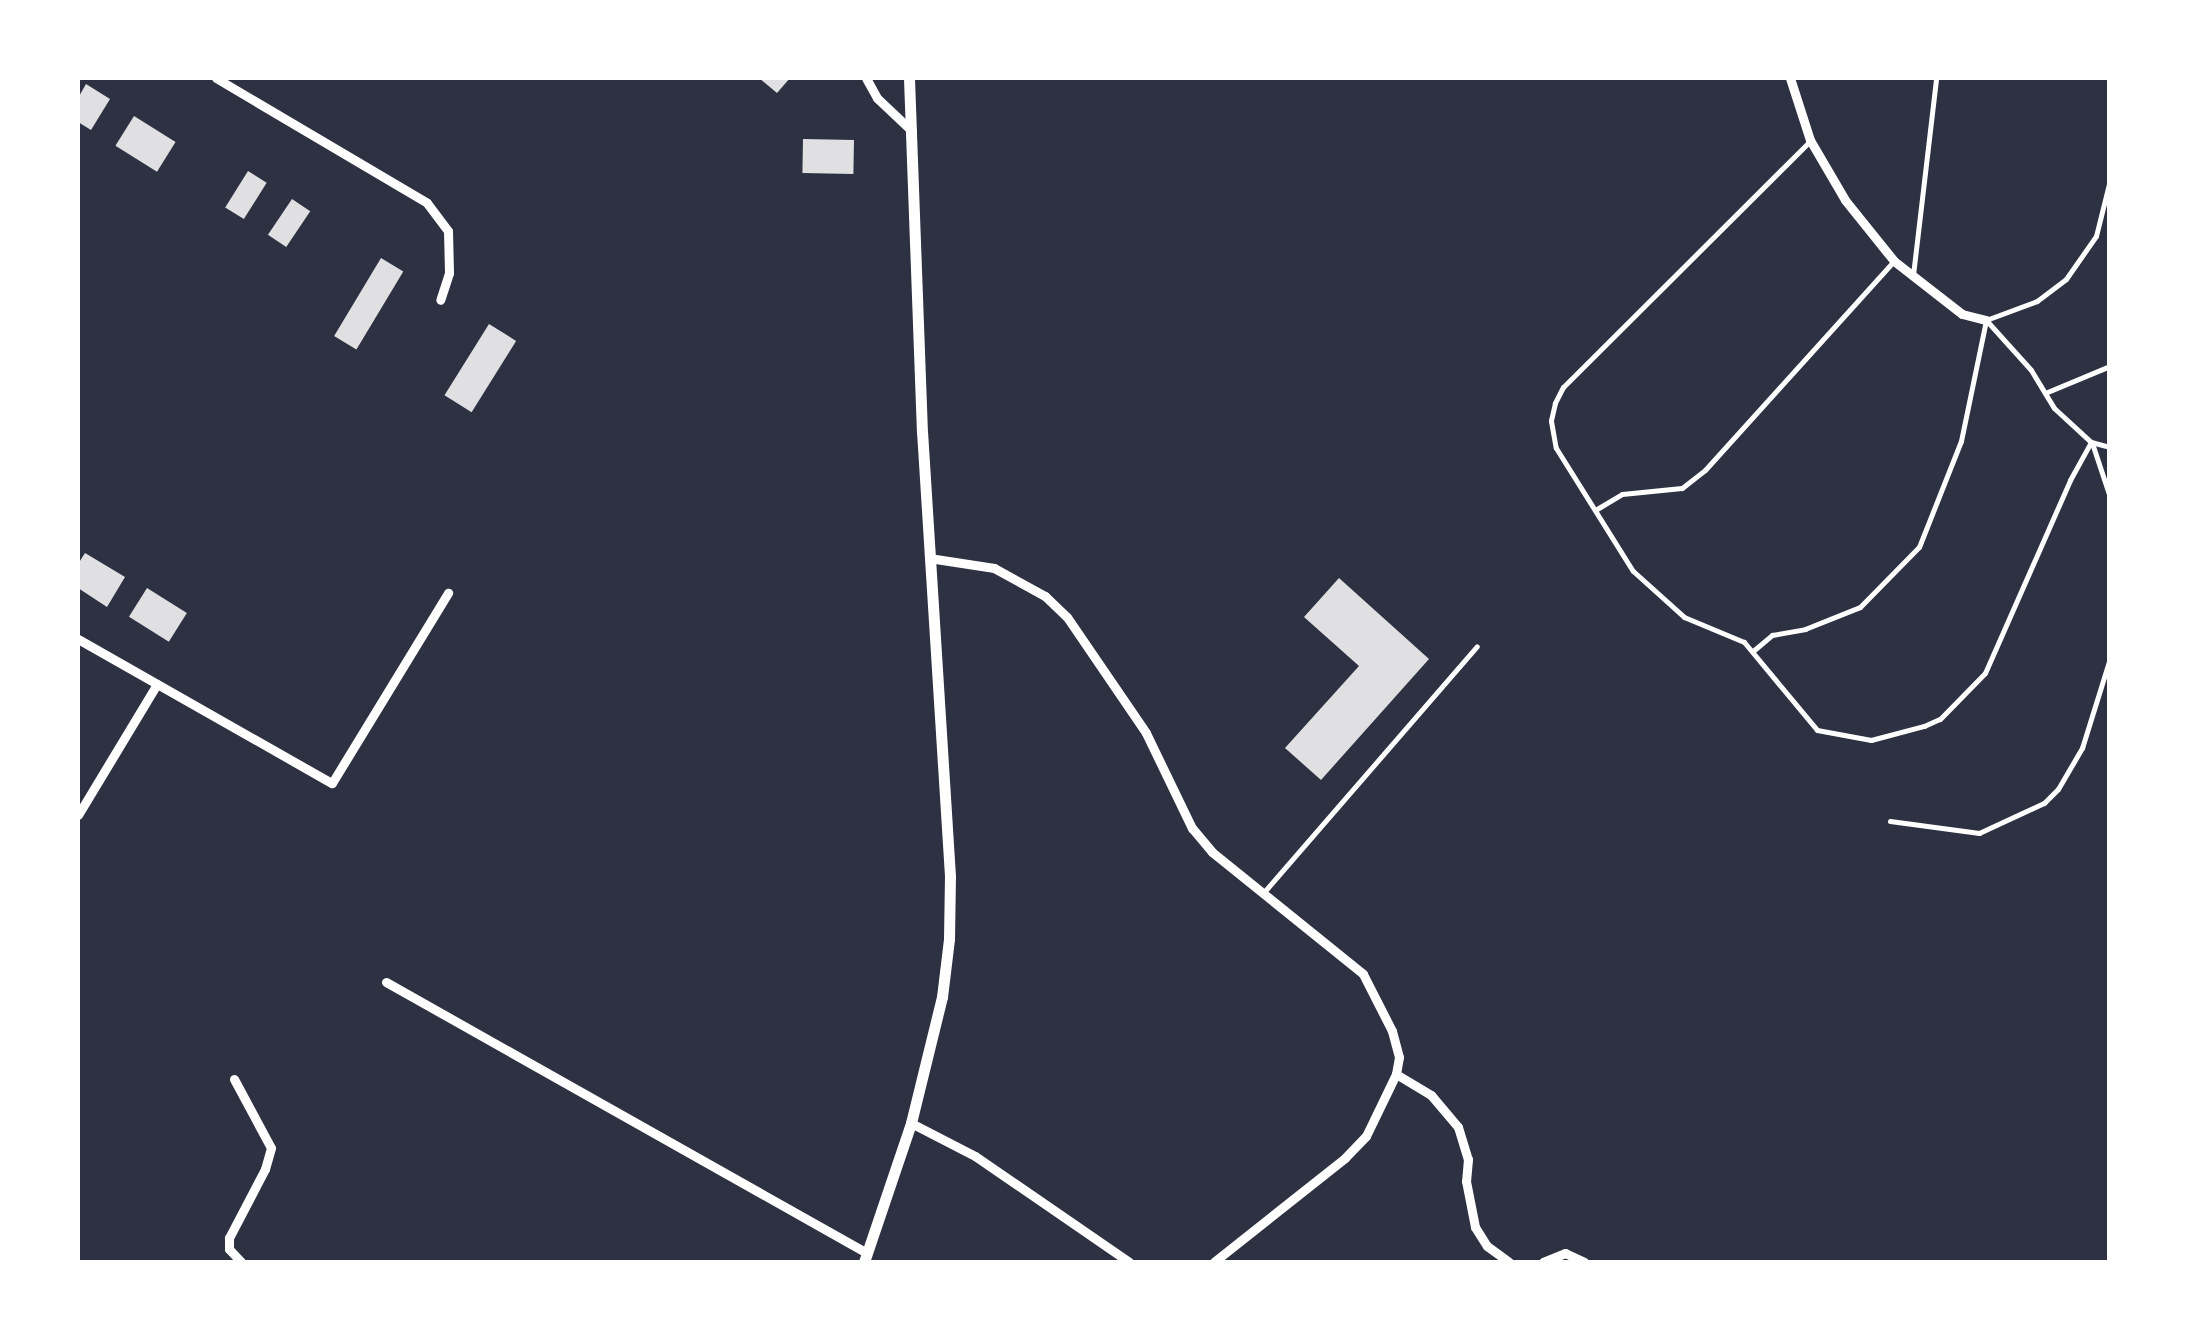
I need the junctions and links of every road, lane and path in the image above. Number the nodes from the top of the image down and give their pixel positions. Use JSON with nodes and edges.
{"nodes":[{"id":1,"x":216,"y":78,"type":"edge"},
{"id":2,"x":866,"y":78,"type":"edge"},
{"id":3,"x":908,"y":78,"type":"edge"},
{"id":4,"x":1790,"y":78,"type":"edge"},
{"id":5,"x":1936,"y":78,"type":"edge"},
{"id":6,"x":912,"y":131,"type":"junction"},
{"id":7,"x":1810,"y":140,"type":"junction"},
{"id":8,"x":2110,"y":180,"type":"edge"},
{"id":9,"x":1894,"y":262,"type":"junction"},
{"id":10,"x":1913,"y":278,"type":"junction"},
{"id":11,"x":440,"y":300,"type":"dead end"},
{"id":12,"x":1986,"y":320,"type":"junction"},
{"id":13,"x":2110,"y":366,"type":"edge"},
{"id":14,"x":2045,"y":393,"type":"junction"},
{"id":15,"x":2091,"y":442,"type":"junction"},
{"id":16,"x":2110,"y":447,"type":"edge"},
{"id":17,"x":2110,"y":497,"type":"edge"},
{"id":18,"x":1596,"y":508,"type":"junction"},
{"id":19,"x":930,"y":558,"type":"junction"},
{"id":20,"x":448,"y":593,"type":"dead end"},
{"id":21,"x":78,"y":639,"type":"edge"},
{"id":22,"x":1477,"y":646,"type":"dead end"},
{"id":23,"x":1753,"y":652,"type":"junction"},
{"id":24,"x":2110,"y":658,"type":"edge"},
{"id":25,"x":157,"y":684,"type":"junction"},
{"id":26,"x":78,"y":815,"type":"edge"},
{"id":27,"x":1890,"y":821,"type":"dead end"},
{"id":28,"x":1262,"y":894,"type":"junction"},
{"id":29,"x":386,"y":982,"type":"dead end"},
{"id":30,"x":1396,"y":1074,"type":"junction"},
{"id":31,"x":234,"y":1079,"type":"dead end"},
{"id":32,"x":911,"y":1123,"type":"junction"},
{"id":33,"x":866,"y":1258,"type":"edge"},
{"id":34,"x":241,"y":1262,"type":"edge"},
{"id":35,"x":1128,"y":1262,"type":"edge"},
{"id":36,"x":1214,"y":1262,"type":"edge"},
{"id":37,"x":1510,"y":1262,"type":"edge"},
{"id":38,"x":1543,"y":1262,"type":"edge"},
{"id":39,"x":1584,"y":1262,"type":"edge"}],
"edges":[{"from":1,"to":11,"type":"street"},
{"from":2,"to":6,"type":"street"},
{"from":3,"to":6,"type":"street"},
{"from":4,"to":7,"type":"street"},
{"from":5,"to":10,"type":"lane"},
{"from":6,"to":19,"type":"street"},
{"from":7,"to":9,"type":"street"},
{"from":7,"to":18,"type":"lane"},
{"from":8,"to":12,"type":"lane"},
{"from":9,"to":10,"type":"street"},
{"from":9,"to":18,"type":"lane"},
{"from":10,"to":12,"type":"street"},
{"from":12,"to":14,"type":"lane"},
{"from":12,"to":23,"type":"lane"},
{"from":13,"to":14,"type":"lane"},
{"from":14,"to":15,"type":"lane"},
{"from":15,"to":16,"type":"lane"},
{"from":15,"to":17,"type":"lane"},
{"from":15,"to":23,"type":"lane"},
{"from":18,"to":23,"type":"lane"},
{"from":19,"to":28,"type":"street"},
{"from":19,"to":32,"type":"street"},
{"from":20,"to":25,"type":"street"},
{"from":21,"to":25,"type":"street"},
{"from":22,"to":28,"type":"lane"},
{"from":24,"to":27,"type":"lane"},
{"from":25,"to":26,"type":"street"},
{"from":28,"to":30,"type":"street"},
{"from":29,"to":33,"type":"street"},
{"from":30,"to":36,"type":"street"},
{"from":30,"to":37,"type":"street"},
{"from":31,"to":34,"type":"street"},
{"from":32,"to":33,"type":"street"},
{"from":32,"to":35,"type":"street"},
{"from":38,"to":39,"type":"street"}]}
